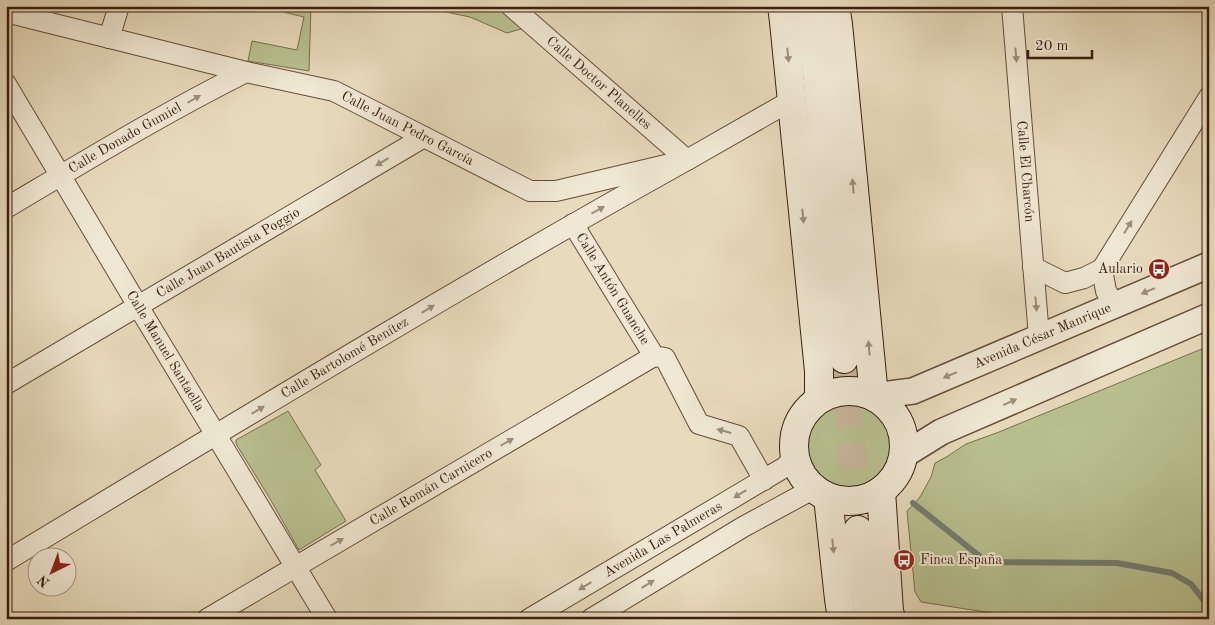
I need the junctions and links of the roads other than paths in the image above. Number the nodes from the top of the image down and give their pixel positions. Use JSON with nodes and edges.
{"nodes":[{"id":1,"x":119,"y":6,"type":"edge"},
{"id":2,"x":511,"y":6,"type":"edge"},
{"id":3,"x":782,"y":6,"type":"edge"},
{"id":4,"x":808,"y":6,"type":"edge"},
{"id":5,"x":835,"y":6,"type":"edge"},
{"id":6,"x":1012,"y":6,"type":"edge"},
{"id":7,"x":11,"y":19,"type":"edge"},
{"id":8,"x":109,"y":38,"type":"junction"},
{"id":9,"x":246,"y":72,"type":"junction"},
{"id":10,"x":6,"y":84,"type":"edge"},
{"id":11,"x":1209,"y":97,"type":"edge"},
{"id":12,"x":792,"y":100,"type":"junction"},
{"id":13,"x":424,"y":137,"type":"junction"},
{"id":14,"x":687,"y":160,"type":"junction"},
{"id":15,"x":61,"y":175,"type":"junction"},
{"id":16,"x":6,"y":208,"type":"edge"},
{"id":17,"x":573,"y":224,"type":"junction"},
{"id":18,"x":1209,"y":265,"type":"edge"},
{"id":19,"x":1033,"y":266,"type":"junction"},
{"id":20,"x":1102,"y":268,"type":"junction"},
{"id":21,"x":138,"y":306,"type":"junction"},
{"id":22,"x":1115,"y":306,"type":"junction"},
{"id":23,"x":1209,"y":316,"type":"edge"},
{"id":24,"x":1039,"y":337,"type":"junction"},
{"id":25,"x":654,"y":356,"type":"junction"},
{"id":26,"x":844,"y":359,"type":"tunnel mouth"},
{"id":27,"x":6,"y":384,"type":"edge"},
{"id":28,"x":874,"y":396,"type":"junction"},
{"id":29,"x":819,"y":399,"type":"junction"},
{"id":30,"x":216,"y":435,"type":"junction"},
{"id":31,"x":904,"y":455,"type":"junction"},
{"id":32,"x":795,"y":457,"type":"junction"},
{"id":33,"x":764,"y":480,"type":"junction"},
{"id":34,"x":881,"y":491,"type":"junction"},
{"id":35,"x":821,"y":493,"type":"junction"},
{"id":36,"x":858,"y":530,"type":"tunnel mouth"},
{"id":37,"x":6,"y":561,"type":"edge"},
{"id":38,"x":295,"y":567,"type":"junction"},
{"id":39,"x":889,"y":617,"type":"edge"},
{"id":40,"x":207,"y":619,"type":"edge"},
{"id":41,"x":327,"y":619,"type":"edge"},
{"id":42,"x":530,"y":619,"type":"edge"},
{"id":43,"x":591,"y":619,"type":"edge"},
{"id":44,"x":842,"y":619,"type":"edge"}],
"edges":[{"from":1,"to":8,"type":"street"},
{"from":2,"to":14,"type":"street","name":"Calle Doctor Planelles"},
{"from":3,"to":12,"type":"main road","one_way":true},
{"from":4,"to":26,"type":"main road"},
{"from":28,"to":5,"type":"main road","one_way":true},
{"from":6,"to":19,"type":"street","name":"Calle El Charcón","one_way":true},
{"from":7,"to":8,"type":"street","name":"Calle Juan Pedro García"},
{"from":8,"to":9,"type":"street","name":"Calle Juan Pedro García"},
{"from":9,"to":13,"type":"street","name":"Calle Juan Pedro García"},
{"from":15,"to":9,"type":"street","name":"Calle Donado Gumiel","one_way":true},
{"from":10,"to":15,"type":"street","name":"Calle Manuel Santaella"},
{"from":20,"to":11,"type":"street","one_way":true},
{"from":12,"to":14,"type":"street","name":"Calle Juan Pedro García"},
{"from":12,"to":29,"type":"main road","one_way":true},
{"from":13,"to":14,"type":"street","name":"Calle Juan Pedro García"},
{"from":13,"to":21,"type":"street","name":"Calle Juan Bautista Poggio","one_way":true},
{"from":17,"to":14,"type":"street","name":"Calle Bartolomé Benítez","one_way":true},
{"from":15,"to":16,"type":"street","name":"Calle Donado Gumiel"},
{"from":15,"to":21,"type":"street","name":"Calle Manuel Santaella"},
{"from":17,"to":25,"type":"street","name":"Calle Antón Guanche"},
{"from":30,"to":17,"type":"street","name":"Calle Bartolomé Benítez","one_way":true},
{"from":18,"to":22,"type":"street","name":"Avenida César Manrique","one_way":true},
{"from":19,"to":20,"type":"street"},
{"from":19,"to":24,"type":"street","name":"Calle El Charcón","one_way":true},
{"from":20,"to":22,"type":"street"},
{"from":21,"to":27,"type":"street","name":"Calle Juan Bautista Poggio"},
{"from":21,"to":30,"type":"street","name":"Calle Manuel Santaella"},
{"from":22,"to":24,"type":"street","name":"Avenida César Manrique"},
{"from":31,"to":23,"type":"street","one_way":true},
{"from":24,"to":28,"type":"street","name":"Avenida César Manrique","one_way":true},
{"from":33,"to":25,"type":"street","name":"Calle Antón Guanche","one_way":true},
{"from":38,"to":25,"type":"street","name":"Calle Román Carnicero","one_way":true},
{"from":28,"to":29,"type":"main road"},
{"from":28,"to":31,"type":"main road"},
{"from":29,"to":32,"type":"main road"},
{"from":30,"to":37,"type":"street","name":"Calle Bartolomé Benítez"},
{"from":30,"to":38,"type":"street","name":"Calle Manuel Santaella"},
{"from":31,"to":34,"type":"main road"},
{"from":32,"to":33,"type":"street","name":"Avenida Las Palmeras"},
{"from":32,"to":35,"type":"main road"},
{"from":33,"to":42,"type":"street","name":"Avenida Las Palmeras","one_way":true},
{"from":34,"to":35,"type":"main road"},
{"from":34,"to":39,"type":"main road"},
{"from":43,"to":35,"type":"street","one_way":true},
{"from":35,"to":44,"type":"main road","one_way":true},
{"from":36,"to":39,"type":"main road"},
{"from":38,"to":40,"type":"street","name":"Calle Román Carnicero"},
{"from":38,"to":41,"type":"street","name":"Calle Manuel Santaella"}]}
